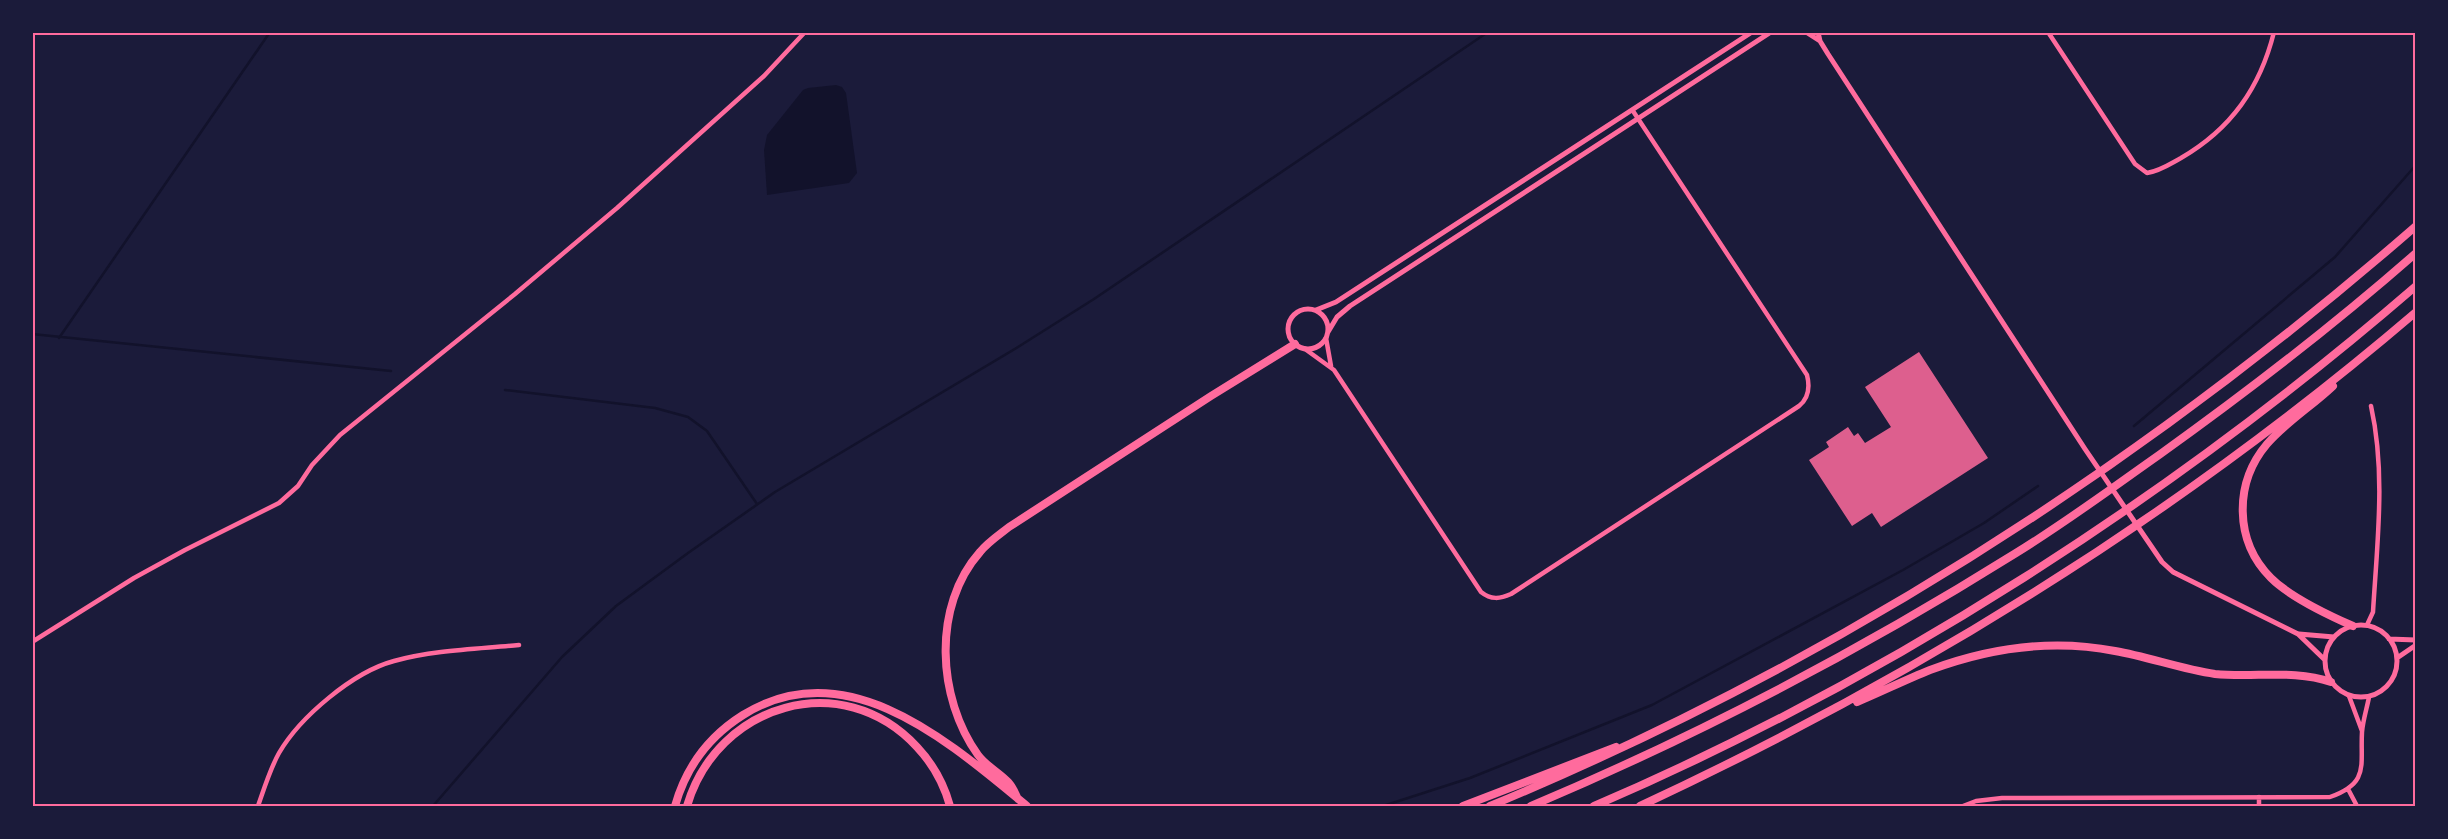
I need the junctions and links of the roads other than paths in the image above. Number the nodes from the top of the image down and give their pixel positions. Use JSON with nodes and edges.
{"nodes":[{"id":1,"x":805,"y":32,"type":"edge"},
{"id":2,"x":1752,"y":32,"type":"edge"},
{"id":3,"x":1771,"y":32,"type":"edge"},
{"id":4,"x":1806,"y":32,"type":"edge"},
{"id":5,"x":1818,"y":32,"type":"edge"},
{"id":6,"x":2048,"y":32,"type":"edge"},
{"id":7,"x":2274,"y":32,"type":"edge"},
{"id":8,"x":1820,"y":41,"type":"junction"},
{"id":9,"x":1633,"y":111,"type":"junction"},
{"id":10,"x":1639,"y":120,"type":"junction"},
{"id":11,"x":2416,"y":226,"type":"edge"},
{"id":12,"x":2416,"y":253,"type":"edge"},
{"id":13,"x":2416,"y":286,"type":"edge"},
{"id":14,"x":1316,"y":310,"type":"junction"},
{"id":15,"x":2416,"y":312,"type":"edge"},
{"id":16,"x":1328,"y":332,"type":"junction"},
{"id":17,"x":1326,"y":338,"type":"junction"},
{"id":18,"x":1295,"y":344,"type":"junction"},
{"id":19,"x":1305,"y":349,"type":"junction"},
{"id":20,"x":1331,"y":366,"type":"junction"},
{"id":21,"x":2352,"y":367,"type":"junction"},
{"id":22,"x":2371,"y":406,"type":"dead end"},
{"id":23,"x":2367,"y":625,"type":"junction"},
{"id":24,"x":2353,"y":626,"type":"junction"},
{"id":25,"x":2298,"y":634,"type":"junction"},
{"id":26,"x":2334,"y":637,"type":"junction"},
{"id":27,"x":2390,"y":639,"type":"junction"},
{"id":28,"x":2416,"y":640,"type":"edge"},
{"id":29,"x":32,"y":642,"type":"edge"},
{"id":30,"x":519,"y":646,"type":"dead end"},
{"id":31,"x":2416,"y":646,"type":"edge"},
{"id":32,"x":2397,"y":658,"type":"junction"},
{"id":33,"x":2324,"y":660,"type":"junction"},
{"id":34,"x":2331,"y":682,"type":"junction"},
{"id":35,"x":2349,"y":696,"type":"junction"},
{"id":36,"x":2369,"y":697,"type":"junction"},
{"id":37,"x":1830,"y":713,"type":"junction"},
{"id":38,"x":2362,"y":732,"type":"junction"},
{"id":39,"x":1634,"y":741,"type":"junction"},
{"id":40,"x":2348,"y":789,"type":"junction"},
{"id":41,"x":2259,"y":797,"type":"junction"},
{"id":42,"x":1018,"y":799,"type":"junction"},
{"id":43,"x":258,"y":806,"type":"edge"},
{"id":44,"x":675,"y":806,"type":"edge"},
{"id":45,"x":687,"y":806,"type":"edge"},
{"id":46,"x":950,"y":806,"type":"edge"},
{"id":47,"x":1027,"y":806,"type":"edge"},
{"id":48,"x":1463,"y":806,"type":"edge"},
{"id":49,"x":1490,"y":806,"type":"edge"},
{"id":50,"x":1531,"y":806,"type":"edge"},
{"id":51,"x":1594,"y":806,"type":"edge"},
{"id":52,"x":1640,"y":806,"type":"edge"},
{"id":53,"x":1963,"y":806,"type":"edge"},
{"id":54,"x":2259,"y":806,"type":"edge"},
{"id":55,"x":2357,"y":806,"type":"edge"}],
"edges":[{"from":1,"to":29,"type":"street"},
{"from":2,"to":9,"type":"street"},
{"from":3,"to":10,"type":"street"},
{"from":4,"to":8,"type":"street"},
{"from":5,"to":8,"type":"street"},
{"from":6,"to":7,"type":"street"},
{"from":8,"to":25,"type":"street"},
{"from":9,"to":10,"type":"street"},
{"from":9,"to":14,"type":"street"},
{"from":10,"to":16,"type":"street"},
{"from":10,"to":20,"type":"street"},
{"from":11,"to":39,"type":"highway"},
{"from":12,"to":50,"type":"highway"},
{"from":13,"to":51,"type":"highway"},
{"from":14,"to":16,"type":"street"},
{"from":14,"to":18,"type":"street"},
{"from":15,"to":21,"type":"highway"},
{"from":16,"to":17,"type":"street"},
{"from":17,"to":19,"type":"street"},
{"from":17,"to":20,"type":"street"},
{"from":18,"to":19,"type":"street"},
{"from":18,"to":42,"type":"highway"},
{"from":19,"to":20,"type":"street"},
{"from":21,"to":24,"type":"highway"},
{"from":21,"to":37,"type":"highway"},
{"from":22,"to":23,"type":"street"},
{"from":23,"to":24,"type":"street"},
{"from":23,"to":27,"type":"street"},
{"from":24,"to":26,"type":"street"},
{"from":25,"to":26,"type":"street"},
{"from":25,"to":33,"type":"street"},
{"from":26,"to":33,"type":"street"},
{"from":27,"to":28,"type":"street"},
{"from":27,"to":32,"type":"street"},
{"from":30,"to":43,"type":"street"},
{"from":31,"to":32,"type":"street"},
{"from":32,"to":36,"type":"street"},
{"from":33,"to":34,"type":"street"},
{"from":34,"to":35,"type":"street"},
{"from":34,"to":37,"type":"highway"},
{"from":35,"to":36,"type":"street"},
{"from":35,"to":38,"type":"street"},
{"from":36,"to":38,"type":"street"},
{"from":37,"to":52,"type":"highway"},
{"from":38,"to":40,"type":"street"},
{"from":39,"to":48,"type":"highway"},
{"from":39,"to":49,"type":"highway"},
{"from":40,"to":41,"type":"street"},
{"from":40,"to":55,"type":"street"},
{"from":41,"to":53,"type":"street"},
{"from":41,"to":54,"type":"street"},
{"from":42,"to":44,"type":"highway"},
{"from":42,"to":47,"type":"highway"},
{"from":45,"to":46,"type":"highway"}]}
